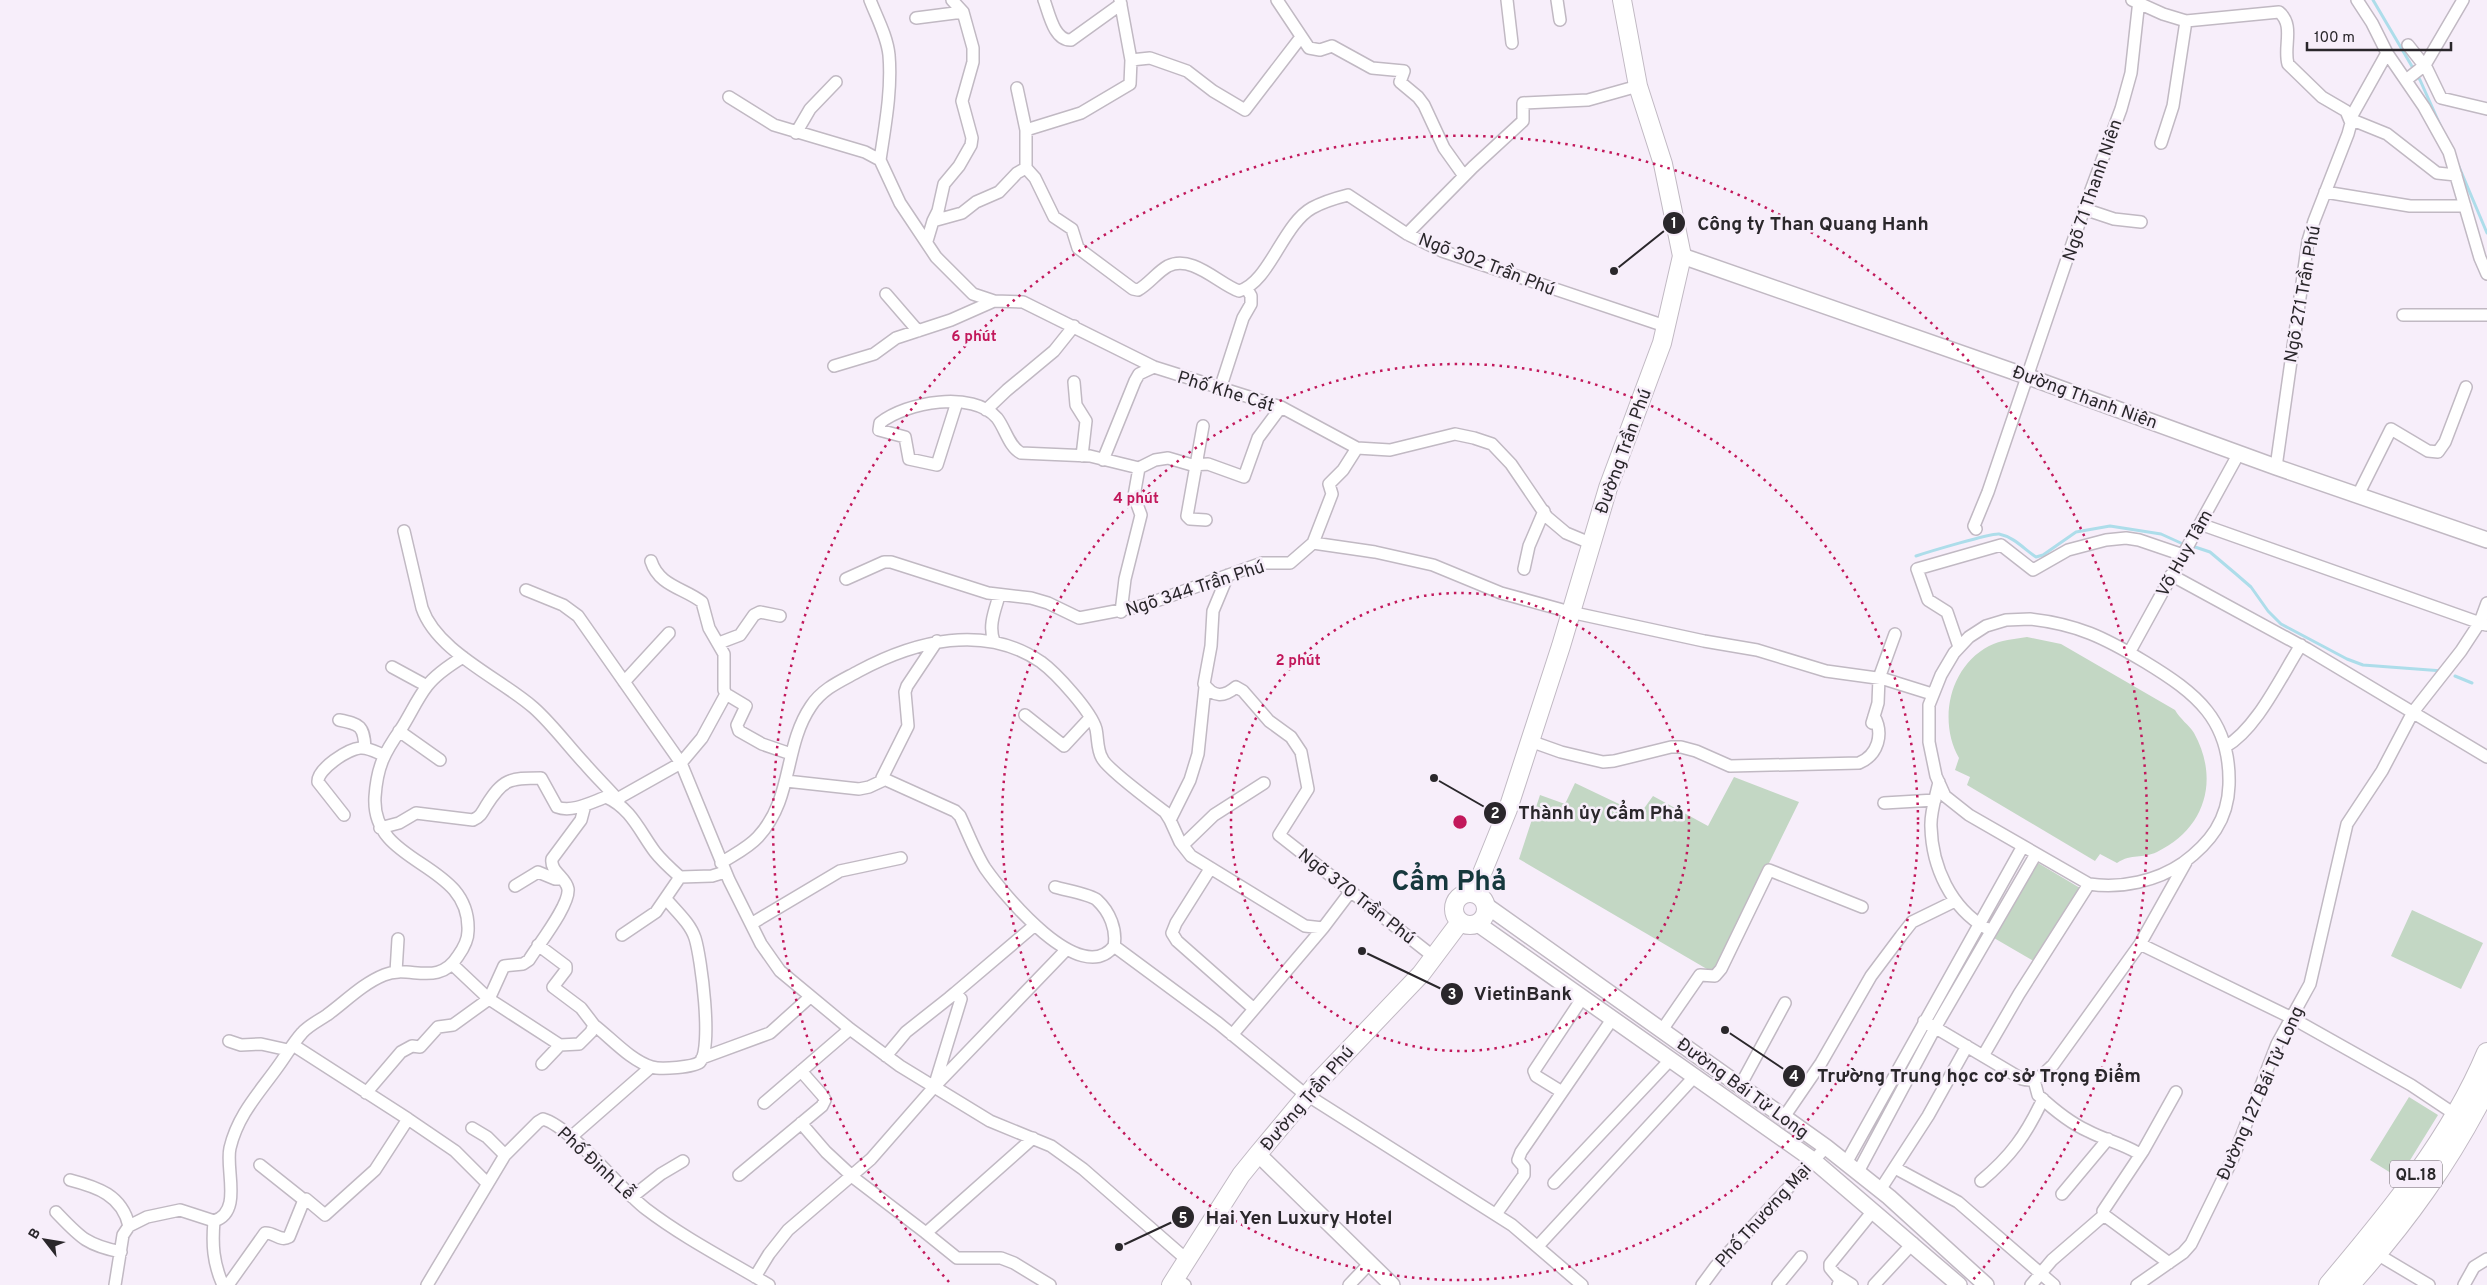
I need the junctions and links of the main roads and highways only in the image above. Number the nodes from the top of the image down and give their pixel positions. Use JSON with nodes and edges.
{"nodes":[{"id":1,"x":1622,"y":0,"type":"edge"},
{"id":2,"x":1474,"y":893,"type":"junction"},
{"id":3,"x":1460,"y":922,"type":"junction"},
{"id":4,"x":2487,"y":1053,"type":"edge"},
{"id":5,"x":2487,"y":1088,"type":"edge"},
{"id":6,"x":2414,"y":1194,"type":"junction"},
{"id":7,"x":1177,"y":1283,"type":"edge"},
{"id":8,"x":2329,"y":1285,"type":"edge"},
{"id":9,"x":2349,"y":1285,"type":"edge"}],
"edges":[{"from":1,"to":2,"type":"main road","name":"Đường Trần Phú"},
{"from":2,"to":3,"type":"main road"},
{"from":2,"to":3,"type":"main road"},
{"from":3,"to":7,"type":"main road","name":"Đường Trần Phú"},
{"from":4,"to":6,"type":"highway","number":"QL.18"},
{"from":5,"to":6,"type":"highway","number":"QL.18"},
{"from":6,"to":8,"type":"highway","number":"QL.18"},
{"from":6,"to":9,"type":"highway","number":"QL.18"}]}
